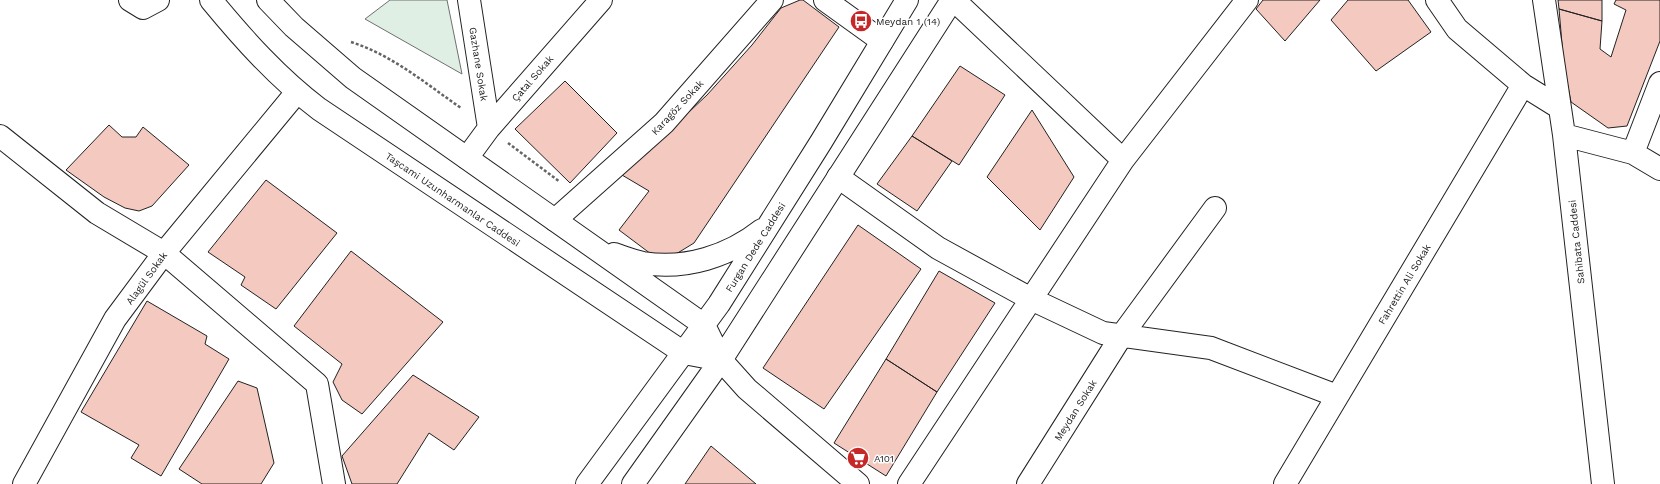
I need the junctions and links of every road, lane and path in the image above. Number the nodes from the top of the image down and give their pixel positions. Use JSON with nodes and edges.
{"nodes":[{"id":1,"x":130,"y":0,"type":"edge"},
{"id":2,"x":158,"y":0,"type":"edge"},
{"id":3,"x":211,"y":0,"type":"edge"},
{"id":4,"x":268,"y":0,"type":"edge"},
{"id":5,"x":469,"y":0,"type":"edge"},
{"id":6,"x":601,"y":0,"type":"edge"},
{"id":7,"x":772,"y":0,"type":"edge"},
{"id":8,"x":824,"y":0,"type":"edge"},
{"id":9,"x":907,"y":0,"type":"edge"},
{"id":10,"x":953,"y":0,"type":"edge"},
{"id":11,"x":1247,"y":0,"type":"edge"},
{"id":12,"x":1437,"y":0,"type":"edge"},
{"id":13,"x":1544,"y":0,"type":"edge"},
{"id":14,"x":882,"y":41,"type":"junction"},
{"id":15,"x":1660,"y":83,"type":"edge"},
{"id":16,"x":1523,"y":85,"type":"junction"},
{"id":17,"x":297,"y":92,"type":"junction"},
{"id":18,"x":1560,"y":108,"type":"junction"},
{"id":19,"x":489,"y":128,"type":"junction"},
{"id":20,"x":1564,"y":135,"type":"junction"},
{"id":21,"x":0,"y":136,"type":"edge"},
{"id":22,"x":1633,"y":153,"type":"junction"},
{"id":23,"x":467,"y":158,"type":"junction"},
{"id":24,"x":1123,"y":160,"type":"junction"},
{"id":25,"x":1660,"y":169,"type":"edge"},
{"id":26,"x":838,"y":177,"type":"junction"},
{"id":27,"x":1215,"y":208,"type":"dead end"},
{"id":28,"x":555,"y":220,"type":"junction"},
{"id":29,"x":768,"y":226,"type":"junction"},
{"id":30,"x":596,"y":248,"type":"junction"},
{"id":31,"x":164,"y":252,"type":"junction"},
{"id":32,"x":1031,"y":299,"type":"junction"},
{"id":33,"x":704,"y":325,"type":"junction"},
{"id":34,"x":1122,"y":335,"type":"junction"},
{"id":35,"x":684,"y":353,"type":"junction"},
{"id":36,"x":721,"y":360,"type":"junction"},
{"id":37,"x":1337,"y":396,"type":"junction"},
{"id":38,"x":331,"y":482,"type":"edge"},
{"id":39,"x":24,"y":484,"type":"edge"},
{"id":40,"x":587,"y":484,"type":"edge"},
{"id":41,"x":633,"y":484,"type":"edge"},
{"id":42,"x":858,"y":484,"type":"edge"},
{"id":43,"x":909,"y":484,"type":"edge"},
{"id":44,"x":1028,"y":484,"type":"edge"},
{"id":45,"x":1285,"y":484,"type":"edge"},
{"id":46,"x":1603,"y":484,"type":"edge"}],
"edges":[{"from":1,"to":2,"type":"street"},
{"from":3,"to":17,"type":"street","name":"Taşcami Uzunharmanlar Caddesi"},
{"from":4,"to":23,"type":"street"},
{"from":5,"to":19,"type":"street","name":"Gazhane Sokak"},
{"from":6,"to":19,"type":"street","name":"Çatal Sokak"},
{"from":7,"to":28,"type":"street","name":"Karagöz Sokak"},
{"from":8,"to":14,"type":"street"},
{"from":9,"to":14,"type":"street","name":"Furgan Dede Caddesi"},
{"from":10,"to":24,"type":"street"},
{"from":10,"to":26,"type":"street"},
{"from":11,"to":24,"type":"street"},
{"from":12,"to":16,"type":"street"},
{"from":13,"to":18,"type":"street","name":"Sahibata Caddesi"},
{"from":14,"to":29,"type":"street","name":"Furgan Dede Caddesi"},
{"from":15,"to":22,"type":"street"},
{"from":16,"to":18,"type":"street"},
{"from":16,"to":37,"type":"street","name":"Fahrettin Ali Sokak"},
{"from":17,"to":31,"type":"street","name":"Alagül Sokak"},
{"from":17,"to":35,"type":"street","name":"Taşcami Uzunharmanlar Caddesi"},
{"from":18,"to":20,"type":"street","name":"Sahibata Caddesi"},
{"from":19,"to":23,"type":"street","name":"Çatal Sokak"},
{"from":20,"to":22,"type":"street"},
{"from":20,"to":46,"type":"street","name":"Sahibata Caddesi"},
{"from":21,"to":31,"type":"street"},
{"from":22,"to":25,"type":"street"},
{"from":23,"to":28,"type":"street"},
{"from":24,"to":32,"type":"street"},
{"from":26,"to":32,"type":"street"},
{"from":26,"to":36,"type":"street"},
{"from":27,"to":34,"type":"street","name":"Meydan Sokak"},
{"from":28,"to":30,"type":"street"},
{"from":29,"to":30,"type":"street"},
{"from":29,"to":33,"type":"street","name":"Furgan Dede Caddesi"},
{"from":30,"to":33,"type":"street"},
{"from":31,"to":38,"type":"street"},
{"from":31,"to":39,"type":"street","name":"Alagül Sokak"},
{"from":32,"to":34,"type":"street"},
{"from":32,"to":43,"type":"street"},
{"from":33,"to":35,"type":"street","name":"Furgan Dede Caddesi"},
{"from":33,"to":36,"type":"street"},
{"from":34,"to":37,"type":"street"},
{"from":34,"to":44,"type":"street","name":"Meydan Sokak"},
{"from":35,"to":36,"type":"street","name":"Taşcami Uzunharmanlar Caddesi"},
{"from":35,"to":40,"type":"street","name":"Furgan Dede Caddesi"},
{"from":36,"to":41,"type":"street"},
{"from":36,"to":42,"type":"street"},
{"from":37,"to":45,"type":"street","name":"Fahrettin Ali Sokak"}]}
